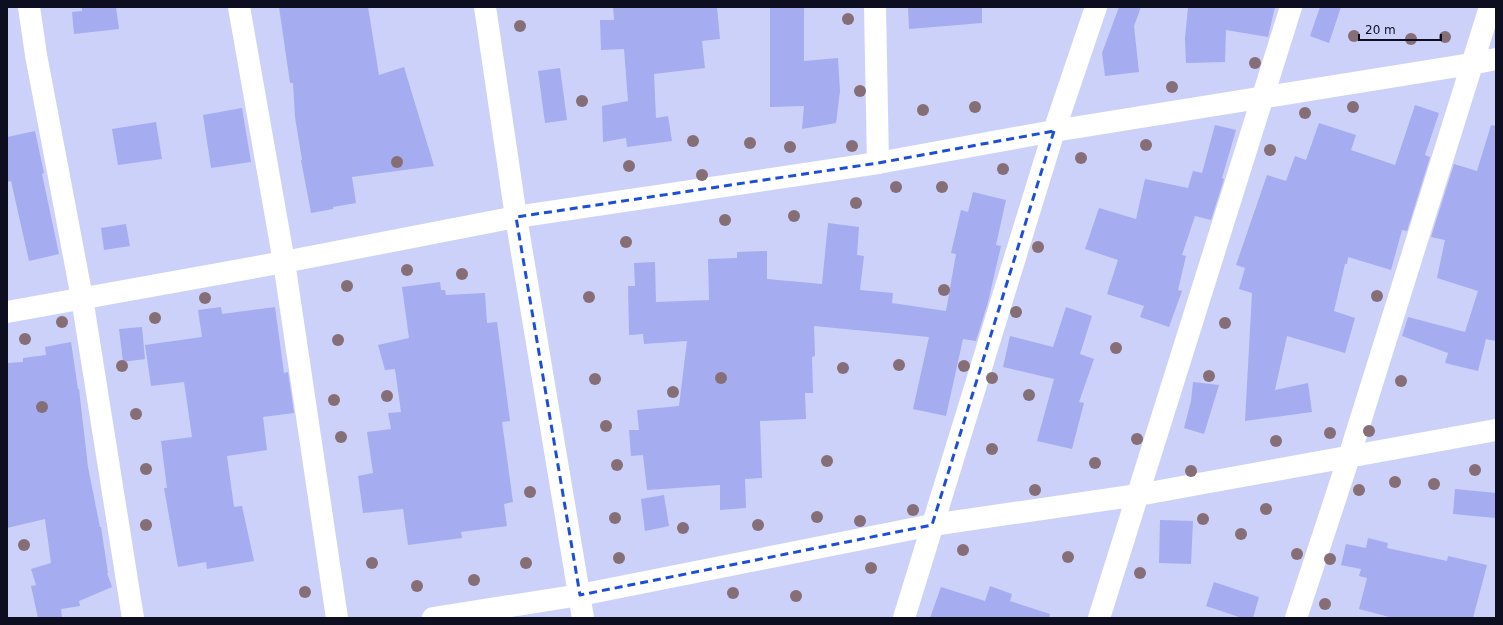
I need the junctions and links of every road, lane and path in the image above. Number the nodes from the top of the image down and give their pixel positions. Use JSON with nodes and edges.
{"nodes":[{"id":1,"x":29,"y":7,"type":"edge"},
{"id":2,"x":239,"y":7,"type":"edge"},
{"id":3,"x":485,"y":7,"type":"edge"},
{"id":4,"x":875,"y":7,"type":"edge"},
{"id":5,"x":1096,"y":7,"type":"edge"},
{"id":6,"x":1291,"y":7,"type":"edge"},
{"id":7,"x":1490,"y":7,"type":"edge"},
{"id":8,"x":1496,"y":59,"type":"edge"},
{"id":9,"x":1471,"y":64,"type":"junction"},
{"id":10,"x":1262,"y":98,"type":"junction"},
{"id":11,"x":1054,"y":131,"type":"junction"},
{"id":12,"x":878,"y":163,"type":"junction"},
{"id":13,"x":516,"y":217,"type":"junction"},
{"id":14,"x":284,"y":262,"type":"junction"},
{"id":15,"x":82,"y":298,"type":"junction"},
{"id":16,"x":7,"y":312,"type":"edge"},
{"id":17,"x":1496,"y":430,"type":"edge"},
{"id":18,"x":1349,"y":457,"type":"junction"},
{"id":19,"x":1138,"y":495,"type":"junction"},
{"id":20,"x":932,"y":524,"type":"junction"},
{"id":21,"x":580,"y":595,"type":"junction"},
{"id":22,"x":133,"y":618,"type":"edge"},
{"id":23,"x":337,"y":618,"type":"edge"},
{"id":24,"x":433,"y":618,"type":"edge"},
{"id":25,"x":583,"y":618,"type":"edge"},
{"id":26,"x":904,"y":618,"type":"edge"},
{"id":27,"x":1099,"y":618,"type":"edge"},
{"id":28,"x":1296,"y":618,"type":"edge"}],
"edges":[{"from":1,"to":15,"type":"street"},
{"from":2,"to":14,"type":"street"},
{"from":3,"to":13,"type":"street"},
{"from":4,"to":12,"type":"street"},
{"from":5,"to":11,"type":"street"},
{"from":6,"to":10,"type":"street"},
{"from":7,"to":9,"type":"street"},
{"from":8,"to":9,"type":"street"},
{"from":9,"to":10,"type":"street"},
{"from":9,"to":18,"type":"street"},
{"from":10,"to":11,"type":"street"},
{"from":10,"to":19,"type":"street"},
{"from":11,"to":12,"type":"street"},
{"from":11,"to":20,"type":"street"},
{"from":12,"to":13,"type":"street"},
{"from":13,"to":14,"type":"street"},
{"from":13,"to":21,"type":"street"},
{"from":14,"to":15,"type":"street"},
{"from":14,"to":23,"type":"street"},
{"from":15,"to":16,"type":"street"},
{"from":15,"to":22,"type":"street"},
{"from":17,"to":18,"type":"street"},
{"from":18,"to":19,"type":"street"},
{"from":18,"to":28,"type":"street"},
{"from":19,"to":20,"type":"street"},
{"from":19,"to":27,"type":"street"},
{"from":20,"to":21,"type":"street"},
{"from":20,"to":26,"type":"street"},
{"from":21,"to":24,"type":"street"},
{"from":21,"to":25,"type":"street"}]}
